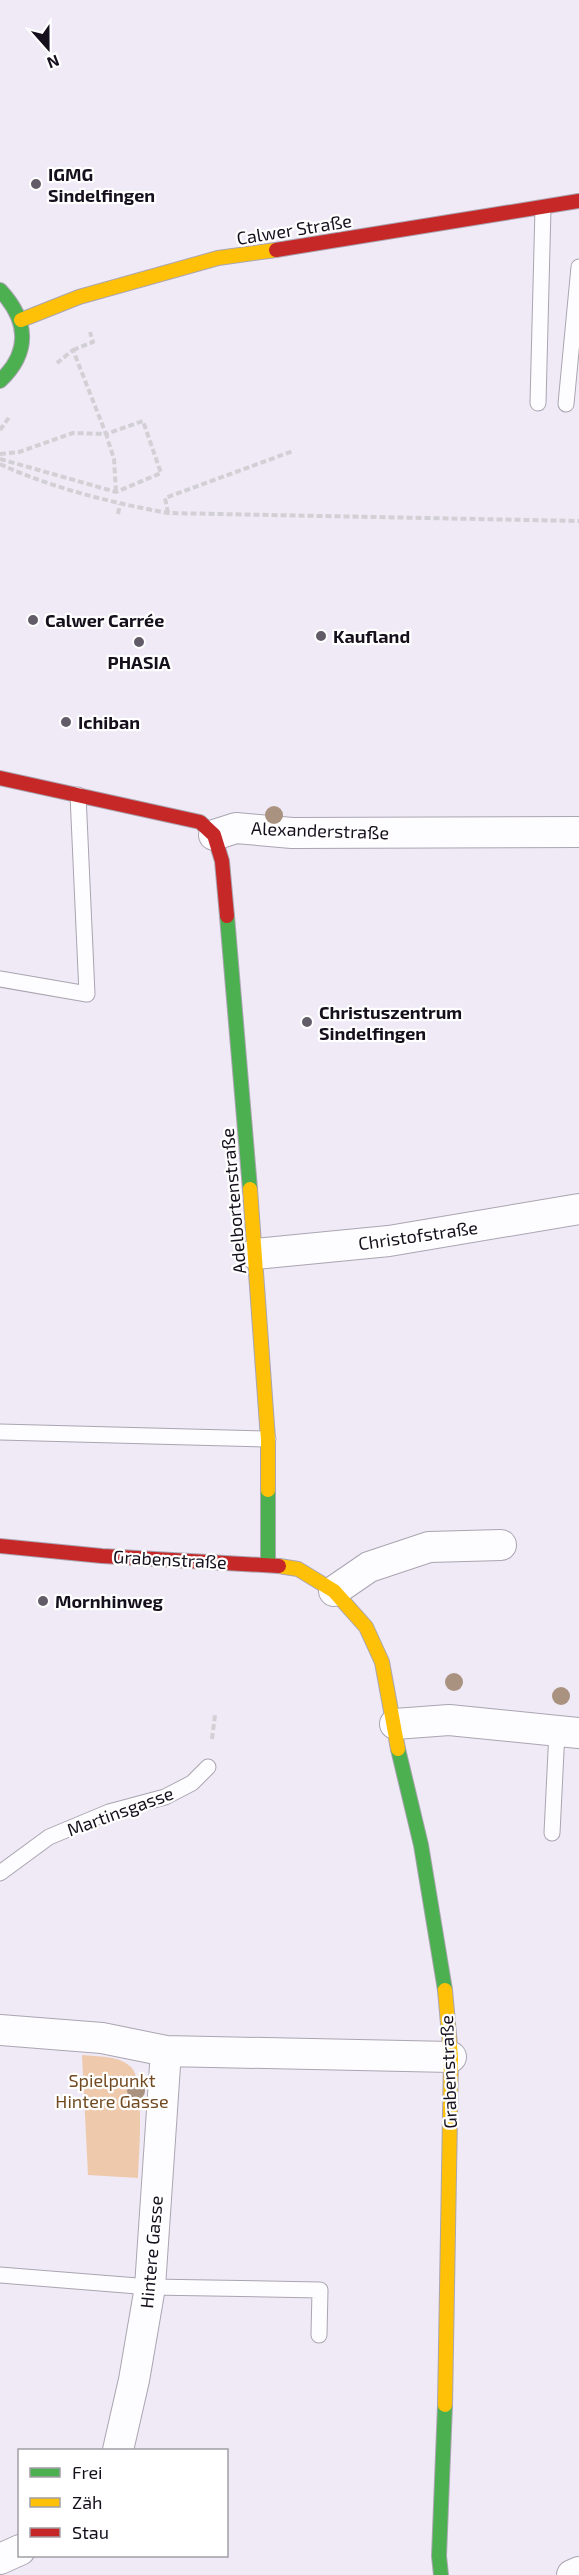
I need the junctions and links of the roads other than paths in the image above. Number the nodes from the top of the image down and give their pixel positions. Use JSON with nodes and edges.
{"nodes":[{"id":1,"x":579,"y":201,"type":"edge"},
{"id":2,"x":543,"y":208,"type":"junction"},
{"id":3,"x":579,"y":267,"type":"edge"},
{"id":4,"x":0,"y":290,"type":"edge"},
{"id":5,"x":21,"y":320,"type":"junction"},
{"id":6,"x":0,"y":381,"type":"edge"},
{"id":7,"x":538,"y":404,"type":"dead end"},
{"id":8,"x":566,"y":404,"type":"dead end"},
{"id":9,"x":0,"y":778,"type":"edge"},
{"id":10,"x":78,"y":795,"type":"junction"},
{"id":11,"x":579,"y":832,"type":"edge"},
{"id":12,"x":214,"y":836,"type":"junction"},
{"id":13,"x":0,"y":979,"type":"edge"},
{"id":14,"x":579,"y":1209,"type":"edge"},
{"id":15,"x":255,"y":1254,"type":"junction"},
{"id":16,"x":0,"y":1432,"type":"edge"},
{"id":17,"x":268,"y":1439,"type":"junction"},
{"id":18,"x":501,"y":1545,"type":"dead end"},
{"id":19,"x":0,"y":1546,"type":"edge"},
{"id":20,"x":268,"y":1565,"type":"junction"},
{"id":21,"x":334,"y":1591,"type":"junction"},
{"id":22,"x":395,"y":1724,"type":"junction"},
{"id":23,"x":568,"y":1732,"type":"edge"},
{"id":24,"x":208,"y":1767,"type":"dead end"},
{"id":25,"x":552,"y":1833,"type":"dead end"},
{"id":26,"x":0,"y":1873,"type":"edge"},
{"id":27,"x":0,"y":2030,"type":"edge"},
{"id":28,"x":166,"y":2051,"type":"junction"},
{"id":29,"x":451,"y":2057,"type":"junction"},
{"id":30,"x":0,"y":2275,"type":"edge"},
{"id":31,"x":150,"y":2287,"type":"junction"},
{"id":32,"x":319,"y":2335,"type":"dead end"},
{"id":33,"x":118,"y":2449,"type":"edge"},
{"id":34,"x":18,"y":2551,"type":"edge"},
{"id":35,"x":0,"y":2559,"type":"edge"},
{"id":36,"x":579,"y":2572,"type":"edge"},
{"id":37,"x":441,"y":2575,"type":"edge"},
{"id":38,"x":573,"y":2575,"type":"edge"}],
"edges":[{"from":1,"to":2,"type":"street","name":"Calwer Straße"},
{"from":2,"to":5,"type":"street","name":"Calwer Straße"},
{"from":2,"to":7,"type":"lane"},
{"from":3,"to":8,"type":"lane"},
{"from":4,"to":5,"type":"street"},
{"from":5,"to":6,"type":"street"},
{"from":9,"to":10,"type":"street"},
{"from":10,"to":12,"type":"street"},
{"from":10,"to":13,"type":"lane"},
{"from":11,"to":12,"type":"street","name":"Alexanderstraße"},
{"from":12,"to":15,"type":"street","name":"Adelbortenstraße"},
{"from":14,"to":15,"type":"street","name":"Christofstraße"},
{"from":15,"to":17,"type":"street","name":"Adelbortenstraße"},
{"from":16,"to":17,"type":"lane"},
{"from":17,"to":20,"type":"street","name":"Adelbortenstraße"},
{"from":18,"to":21,"type":"street"},
{"from":19,"to":20,"type":"street","name":"Grabenstraße"},
{"from":20,"to":21,"type":"street","name":"Grabenstraße"},
{"from":21,"to":22,"type":"street","name":"Grabenstraße"},
{"from":22,"to":23,"type":"street"},
{"from":22,"to":29,"type":"street","name":"Grabenstraße"},
{"from":23,"to":25,"type":"lane"},
{"from":24,"to":26,"type":"lane","name":"Martinsgasse"},
{"from":27,"to":28,"type":"street"},
{"from":28,"to":29,"type":"street"},
{"from":28,"to":31,"type":"street","name":"Hintere Gasse"},
{"from":29,"to":37,"type":"street","name":"Grabenstraße"},
{"from":30,"to":31,"type":"lane"},
{"from":31,"to":32,"type":"lane"},
{"from":31,"to":33,"type":"street","name":"Hintere Gasse"},
{"from":34,"to":35,"type":"street"},
{"from":36,"to":38,"type":"street"}]}
